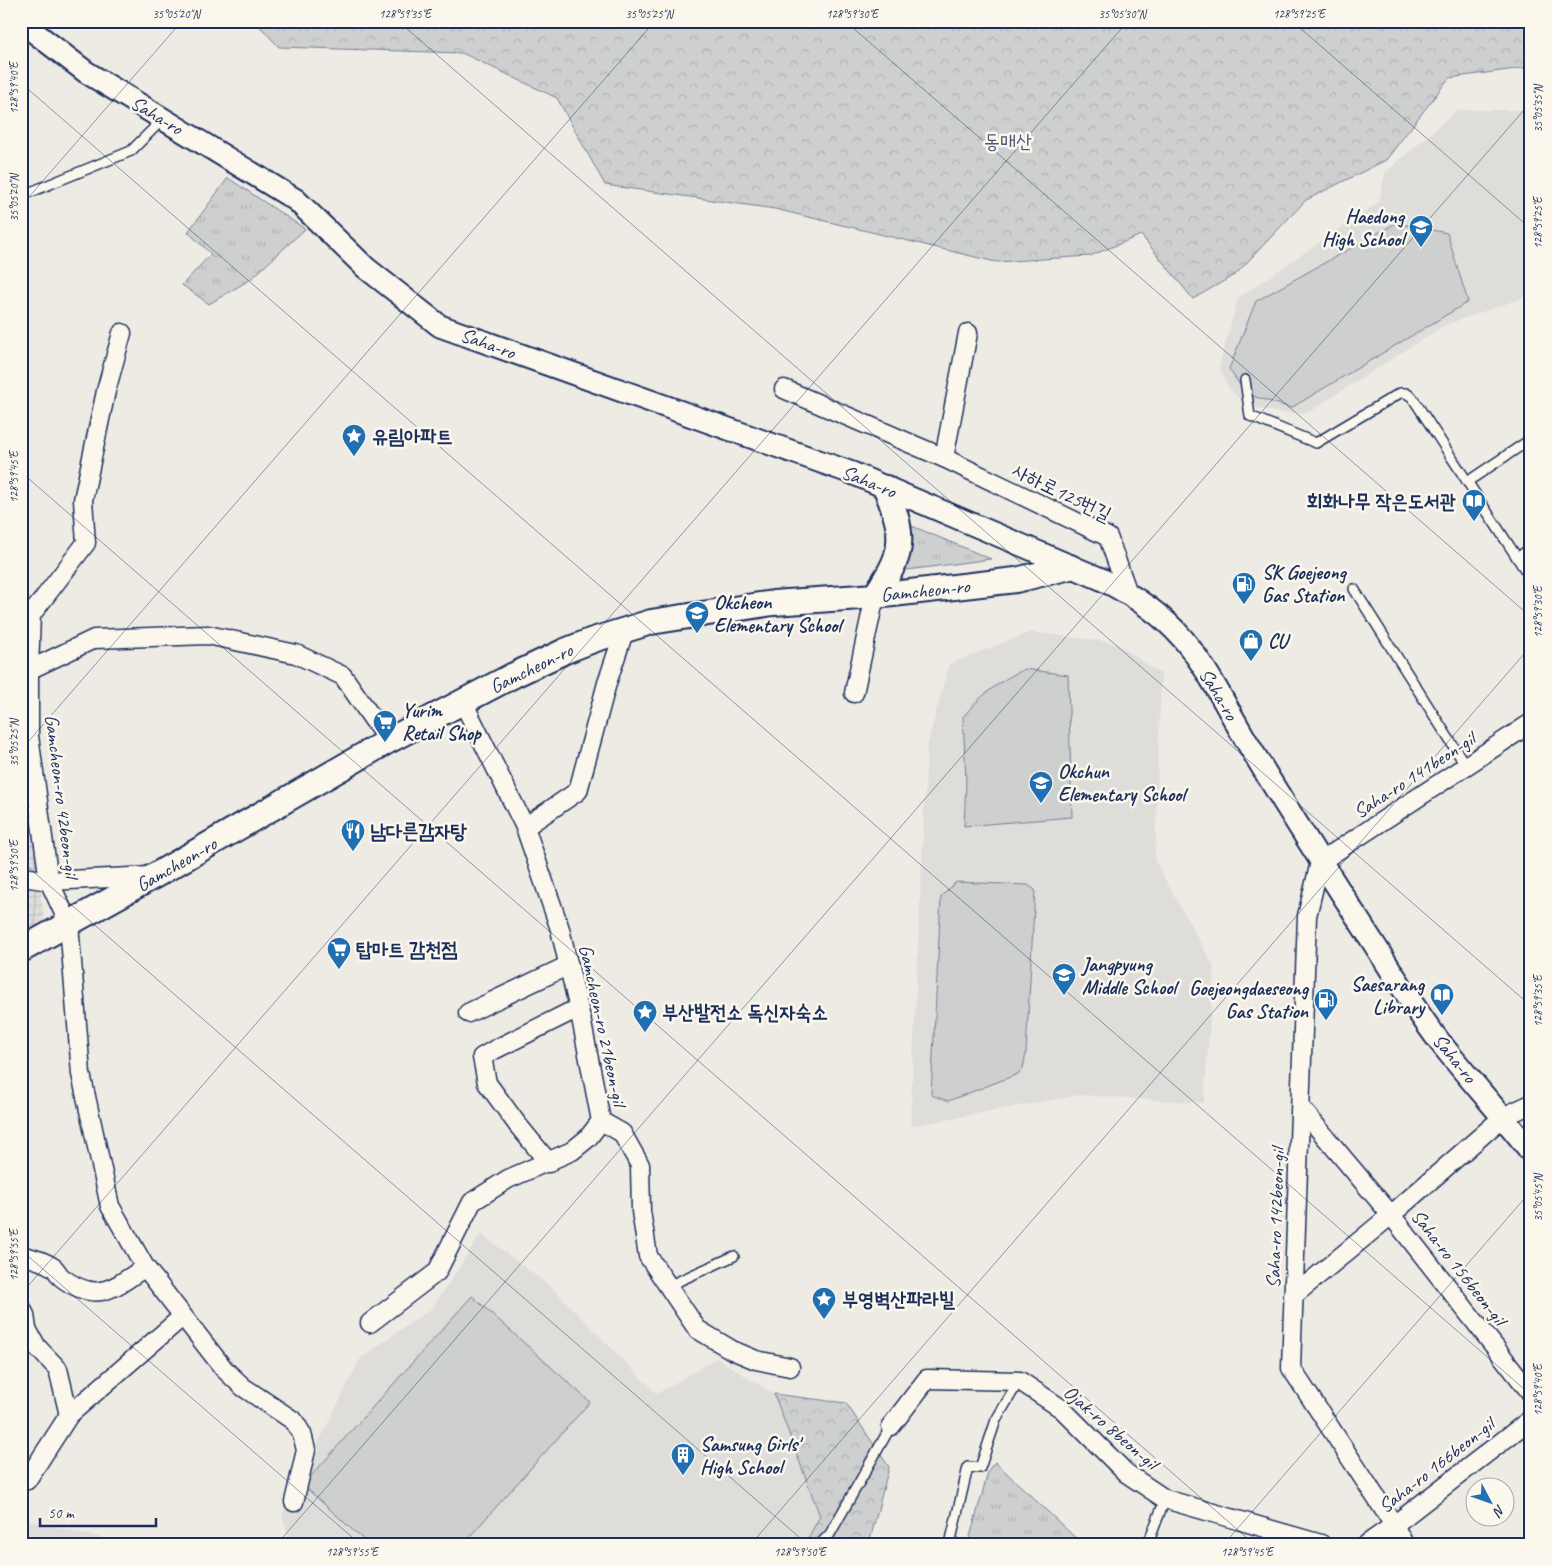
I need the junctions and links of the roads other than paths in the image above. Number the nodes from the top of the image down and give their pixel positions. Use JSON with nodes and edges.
{"nodes":[{"id":1,"x":21,"y":22,"type":"edge"},
{"id":2,"x":163,"y":119,"type":"junction"},
{"id":3,"x":21,"y":196,"type":"edge"},
{"id":4,"x":122,"y":333,"type":"dead end"},
{"id":5,"x":968,"y":333,"type":"dead end"},
{"id":6,"x":1245,"y":380,"type":"dead end"},
{"id":7,"x":784,"y":390,"type":"dead end"},
{"id":8,"x":1531,"y":439,"type":"edge"},
{"id":9,"x":944,"y":458,"type":"junction"},
{"id":10,"x":1466,"y":482,"type":"junction"},
{"id":11,"x":886,"y":488,"type":"junction"},
{"id":12,"x":1531,"y":548,"type":"edge"},
{"id":13,"x":1517,"y":558,"type":"junction"},
{"id":14,"x":1070,"y":567,"type":"junction"},
{"id":15,"x":1531,"y":579,"type":"edge"},
{"id":16,"x":1354,"y":589,"type":"dead end"},
{"id":17,"x":1128,"y":593,"type":"junction"},
{"id":18,"x":875,"y":596,"type":"junction"},
{"id":19,"x":625,"y":629,"type":"junction"},
{"id":20,"x":29,"y":670,"type":"junction"},
{"id":21,"x":854,"y":693,"type":"dead end"},
{"id":22,"x":463,"y":702,"type":"junction"},
{"id":23,"x":1531,"y":723,"type":"edge"},
{"id":24,"x":25,"y":734,"type":"edge"},
{"id":25,"x":388,"y":741,"type":"junction"},
{"id":26,"x":1466,"y":766,"type":"junction"},
{"id":27,"x":525,"y":827,"type":"junction"},
{"id":28,"x":1320,"y":862,"type":"junction"},
{"id":29,"x":156,"y":876,"type":"junction"},
{"id":30,"x":21,"y":879,"type":"edge"},
{"id":31,"x":49,"y":881,"type":"junction"},
{"id":32,"x":69,"y":924,"type":"junction"},
{"id":33,"x":21,"y":950,"type":"edge"},
{"id":34,"x":569,"y":965,"type":"junction"},
{"id":35,"x":579,"y":1010,"type":"junction"},
{"id":36,"x":468,"y":1013,"type":"dead end"},
{"id":37,"x":1531,"y":1104,"type":"edge"},
{"id":38,"x":1301,"y":1108,"type":"junction"},
{"id":39,"x":1503,"y":1117,"type":"junction"},
{"id":40,"x":601,"y":1121,"type":"junction"},
{"id":41,"x":1531,"y":1152,"type":"edge"},
{"id":42,"x":549,"y":1163,"type":"junction"},
{"id":43,"x":1391,"y":1215,"type":"junction"},
{"id":44,"x":21,"y":1255,"type":"edge"},
{"id":45,"x":734,"y":1256,"type":"dead end"},
{"id":46,"x":145,"y":1267,"type":"junction"},
{"id":47,"x":668,"y":1286,"type":"junction"},
{"id":48,"x":1293,"y":1296,"type":"junction"},
{"id":49,"x":21,"y":1307,"type":"edge"},
{"id":50,"x":182,"y":1317,"type":"junction"},
{"id":51,"x":370,"y":1323,"type":"dead end"},
{"id":52,"x":790,"y":1367,"type":"dead end"},
{"id":53,"x":1020,"y":1381,"type":"junction"},
{"id":54,"x":1531,"y":1393,"type":"edge"},
{"id":55,"x":69,"y":1415,"type":"junction"},
{"id":56,"x":1531,"y":1419,"type":"edge"},
{"id":57,"x":891,"y":1426,"type":"joint"},
{"id":58,"x":21,"y":1479,"type":"edge"},
{"id":59,"x":1165,"y":1499,"type":"junction"},
{"id":60,"x":294,"y":1502,"type":"dead end"},
{"id":61,"x":1394,"y":1526,"type":"junction"},
{"id":62,"x":820,"y":1544,"type":"edge"},
{"id":63,"x":950,"y":1544,"type":"edge"},
{"id":64,"x":1148,"y":1544,"type":"edge"},
{"id":65,"x":1321,"y":1544,"type":"edge"},
{"id":66,"x":1367,"y":1544,"type":"edge"},
{"id":67,"x":1404,"y":1544,"type":"edge"}],
"edges":[{"from":1,"to":2,"type":"street","name":"Saha-ro"},
{"from":2,"to":3,"type":"lane"},
{"from":2,"to":11,"type":"street","name":"Saha-ro"},
{"from":4,"to":20,"type":"street","name":"Gamcheon-ro 42beon-gil"},
{"from":5,"to":9,"type":"street"},
{"from":6,"to":10,"type":"lane"},
{"from":7,"to":9,"type":"street","name":"사하로125번길"},
{"from":8,"to":10,"type":"lane"},
{"from":9,"to":17,"type":"street","name":"사하로125번길"},
{"from":10,"to":13,"type":"lane"},
{"from":11,"to":14,"type":"street","name":"Saha-ro"},
{"from":11,"to":18,"type":"main road"},
{"from":12,"to":13,"type":"lane"},
{"from":13,"to":15,"type":"lane"},
{"from":14,"to":17,"type":"street","name":"Saha-ro"},
{"from":14,"to":18,"type":"main road","name":"Gamcheon-ro"},
{"from":16,"to":26,"type":"lane"},
{"from":17,"to":28,"type":"street","name":"Saha-ro"},
{"from":18,"to":19,"type":"main road","name":"Gamcheon-ro"},
{"from":18,"to":21,"type":"street"},
{"from":19,"to":22,"type":"main road","name":"Gamcheon-ro"},
{"from":19,"to":27,"type":"street"},
{"from":20,"to":24,"type":"street","name":"Gamcheon-ro 42beon-gil"},
{"from":20,"to":25,"type":"street"},
{"from":22,"to":25,"type":"main road","name":"Gamcheon-ro"},
{"from":22,"to":27,"type":"street","name":"Gamcheon-ro 21beon-gil"},
{"from":23,"to":26,"type":"street","name":"Saha-ro 141beon-gil"},
{"from":24,"to":31,"type":"street","name":"Gamcheon-ro 42beon-gil"},
{"from":25,"to":29,"type":"main road","name":"Gamcheon-ro"},
{"from":26,"to":28,"type":"street","name":"Saha-ro 141beon-gil"},
{"from":27,"to":34,"type":"street","name":"Gamcheon-ro 21beon-gil"},
{"from":28,"to":38,"type":"street","name":"Saha-ro 142beon-gil"},
{"from":28,"to":39,"type":"street","name":"Saha-ro"},
{"from":29,"to":31,"type":"street"},
{"from":29,"to":32,"type":"main road","name":"Gamcheon-ro"},
{"from":30,"to":31,"type":"street"},
{"from":31,"to":32,"type":"street","name":"Gamcheon-ro 42beon-gil"},
{"from":32,"to":33,"type":"main road","name":"Gamcheon-ro"},
{"from":32,"to":46,"type":"street"},
{"from":34,"to":35,"type":"street","name":"Gamcheon-ro 21beon-gil"},
{"from":34,"to":36,"type":"street"},
{"from":35,"to":40,"type":"street","name":"Gamcheon-ro 21beon-gil"},
{"from":35,"to":42,"type":"street"},
{"from":37,"to":39,"type":"street","name":"Saha-ro 156beon-gil"},
{"from":38,"to":43,"type":"street"},
{"from":38,"to":48,"type":"street","name":"Saha-ro 142beon-gil"},
{"from":39,"to":41,"type":"street","name":"Saha-ro"},
{"from":39,"to":43,"type":"street","name":"Saha-ro 156beon-gil"},
{"from":40,"to":42,"type":"street","name":"Gamcheon-ro 21beon-gil"},
{"from":40,"to":47,"type":"street"},
{"from":42,"to":51,"type":"street","name":"Gamcheon-ro 21beon-gil"},
{"from":43,"to":48,"type":"street","name":"Saha-ro 156beon-gil"},
{"from":43,"to":54,"type":"street","name":"Saha-ro 156beon-gil"},
{"from":44,"to":46,"type":"street"},
{"from":45,"to":47,"type":"lane"},
{"from":46,"to":50,"type":"street"},
{"from":47,"to":52,"type":"street"},
{"from":48,"to":61,"type":"street","name":"Saha-ro 142beon-gil"},
{"from":49,"to":55,"type":"street"},
{"from":50,"to":55,"type":"street"},
{"from":50,"to":60,"type":"street"},
{"from":53,"to":57,"type":"street"},
{"from":53,"to":59,"type":"street","name":"Ojak-ro 8beon-gil"},
{"from":53,"to":63,"type":"lane"},
{"from":55,"to":58,"type":"street"},
{"from":56,"to":61,"type":"street","name":"Saha-ro 166beon-gil"},
{"from":57,"to":62,"type":"lane"},
{"from":59,"to":64,"type":"lane"},
{"from":59,"to":65,"type":"street","name":"Ojak-ro 8beon-gil"},
{"from":61,"to":66,"type":"street","name":"Saha-ro 166beon-gil"},
{"from":61,"to":67,"type":"street","name":"Saha-ro 142beon-gil"}]}
